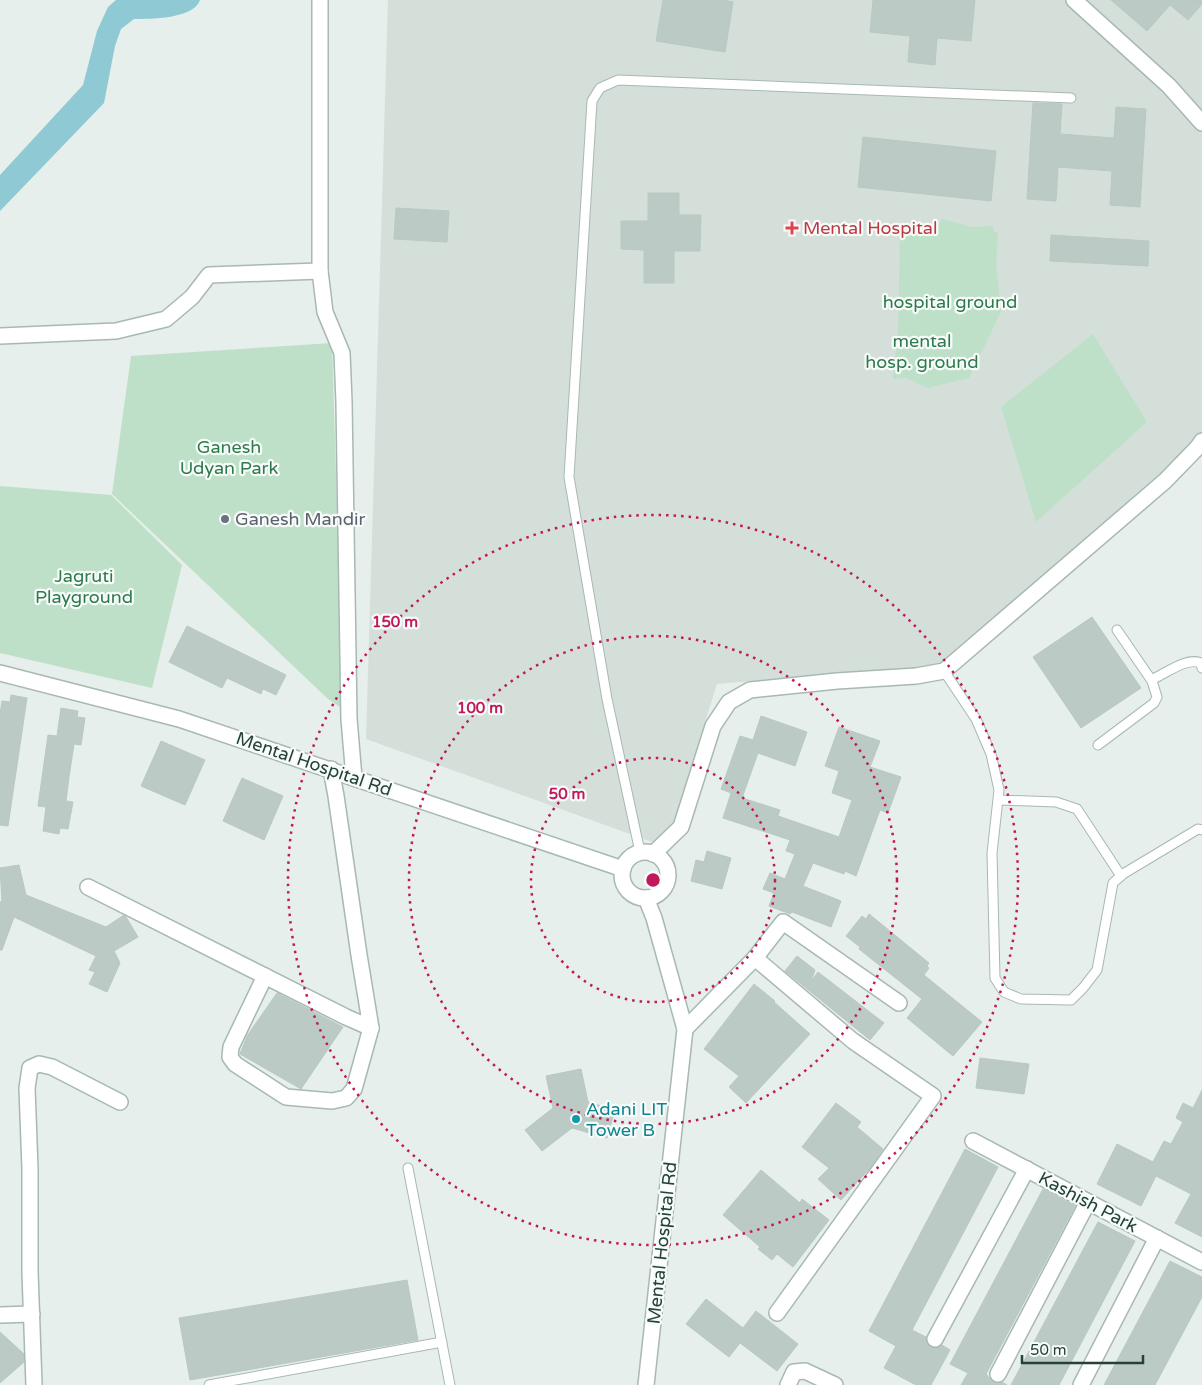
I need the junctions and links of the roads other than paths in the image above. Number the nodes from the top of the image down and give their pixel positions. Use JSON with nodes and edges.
{"nodes":[{"id":1,"x":320,"y":0,"type":"edge"},
{"id":2,"x":1074,"y":0,"type":"edge"},
{"id":3,"x":1070,"y":98,"type":"dead end"},
{"id":4,"x":1202,"y":123,"type":"edge"},
{"id":5,"x":320,"y":271,"type":"junction"},
{"id":6,"x":0,"y":336,"type":"edge"},
{"id":7,"x":1202,"y":441,"type":"edge"},
{"id":8,"x":1117,"y":630,"type":"dead end"},
{"id":9,"x":1202,"y":668,"type":"edge"},
{"id":10,"x":944,"y":671,"type":"junction"},
{"id":11,"x":0,"y":673,"type":"edge"},
{"id":12,"x":1152,"y":681,"type":"junction"},
{"id":13,"x":1098,"y":745,"type":"dead end"},
{"id":14,"x":331,"y":770,"type":"junction"},
{"id":15,"x":354,"y":778,"type":"junction"},
{"id":16,"x":999,"y":800,"type":"junction"},
{"id":17,"x":1202,"y":830,"type":"edge"},
{"id":18,"x":646,"y":853,"type":"junction"},
{"id":19,"x":623,"y":869,"type":"junction"},
{"id":20,"x":1121,"y":876,"type":"junction"},
{"id":21,"x":88,"y":887,"type":"dead end"},
{"id":22,"x":646,"y":898,"type":"junction"},
{"id":23,"x":755,"y":958,"type":"junction"},
{"id":24,"x":265,"y":976,"type":"junction"},
{"id":25,"x":899,"y":1004,"type":"dead end"},
{"id":26,"x":372,"y":1028,"type":"junction"},
{"id":27,"x":685,"y":1029,"type":"junction"},
{"id":28,"x":120,"y":1102,"type":"dead end"},
{"id":29,"x":973,"y":1141,"type":"dead end"},
{"id":30,"x":408,"y":1168,"type":"dead end"},
{"id":31,"x":1027,"y":1170,"type":"junction"},
{"id":32,"x":1088,"y":1202,"type":"junction"},
{"id":33,"x":1157,"y":1238,"type":"junction"},
{"id":34,"x":1202,"y":1262,"type":"edge"},
{"id":35,"x":32,"y":1314,"type":"junction"},
{"id":36,"x":777,"y":1314,"type":"dead end"},
{"id":37,"x":0,"y":1315,"type":"edge"},
{"id":38,"x":935,"y":1339,"type":"dead end"},
{"id":39,"x":442,"y":1342,"type":"junction"},
{"id":40,"x":998,"y":1374,"type":"dead end"},
{"id":41,"x":34,"y":1385,"type":"edge"},
{"id":42,"x":209,"y":1385,"type":"edge"},
{"id":43,"x":450,"y":1385,"type":"edge"},
{"id":44,"x":646,"y":1385,"type":"edge"},
{"id":45,"x":788,"y":1385,"type":"edge"},
{"id":46,"x":834,"y":1385,"type":"edge"},
{"id":47,"x":1081,"y":1385,"type":"edge"}],
"edges":[{"from":1,"to":5,"type":"street"},
{"from":2,"to":4,"type":"street"},
{"from":3,"to":18,"type":"lane"},
{"from":5,"to":6,"type":"street"},
{"from":5,"to":15,"type":"street"},
{"from":7,"to":10,"type":"street"},
{"from":8,"to":12,"type":"lane"},
{"from":9,"to":12,"type":"lane"},
{"from":10,"to":16,"type":"lane"},
{"from":10,"to":18,"type":"street"},
{"from":11,"to":14,"type":"street","name":"Mental Hospital Rd"},
{"from":12,"to":13,"type":"lane"},
{"from":14,"to":15,"type":"street","name":"Mental Hospital Rd"},
{"from":14,"to":26,"type":"street"},
{"from":15,"to":19,"type":"street","name":"Mental Hospital Rd"},
{"from":16,"to":20,"type":"lane"},
{"from":16,"to":20,"type":"lane"},
{"from":17,"to":20,"type":"lane"},
{"from":18,"to":19,"type":"street"},
{"from":18,"to":22,"type":"street"},
{"from":19,"to":22,"type":"street"},
{"from":21,"to":24,"type":"street"},
{"from":22,"to":27,"type":"street","name":"Mental Hospital Rd"},
{"from":23,"to":25,"type":"street"},
{"from":23,"to":27,"type":"street"},
{"from":23,"to":36,"type":"street"},
{"from":24,"to":26,"type":"street"},
{"from":24,"to":26,"type":"street"},
{"from":27,"to":44,"type":"street","name":"Mental Hospital Rd"},
{"from":28,"to":35,"type":"street"},
{"from":29,"to":31,"type":"street","name":"Kashish Park"},
{"from":30,"to":39,"type":"lane"},
{"from":31,"to":32,"type":"street","name":"Kashish Park"},
{"from":31,"to":38,"type":"street"},
{"from":32,"to":33,"type":"street","name":"Kashish Park"},
{"from":32,"to":40,"type":"street"},
{"from":33,"to":34,"type":"street","name":"Kashish Park"},
{"from":33,"to":47,"type":"street"},
{"from":35,"to":37,"type":"street"},
{"from":35,"to":41,"type":"street"},
{"from":39,"to":42,"type":"lane"},
{"from":39,"to":43,"type":"lane"},
{"from":45,"to":46,"type":"street"}]}
